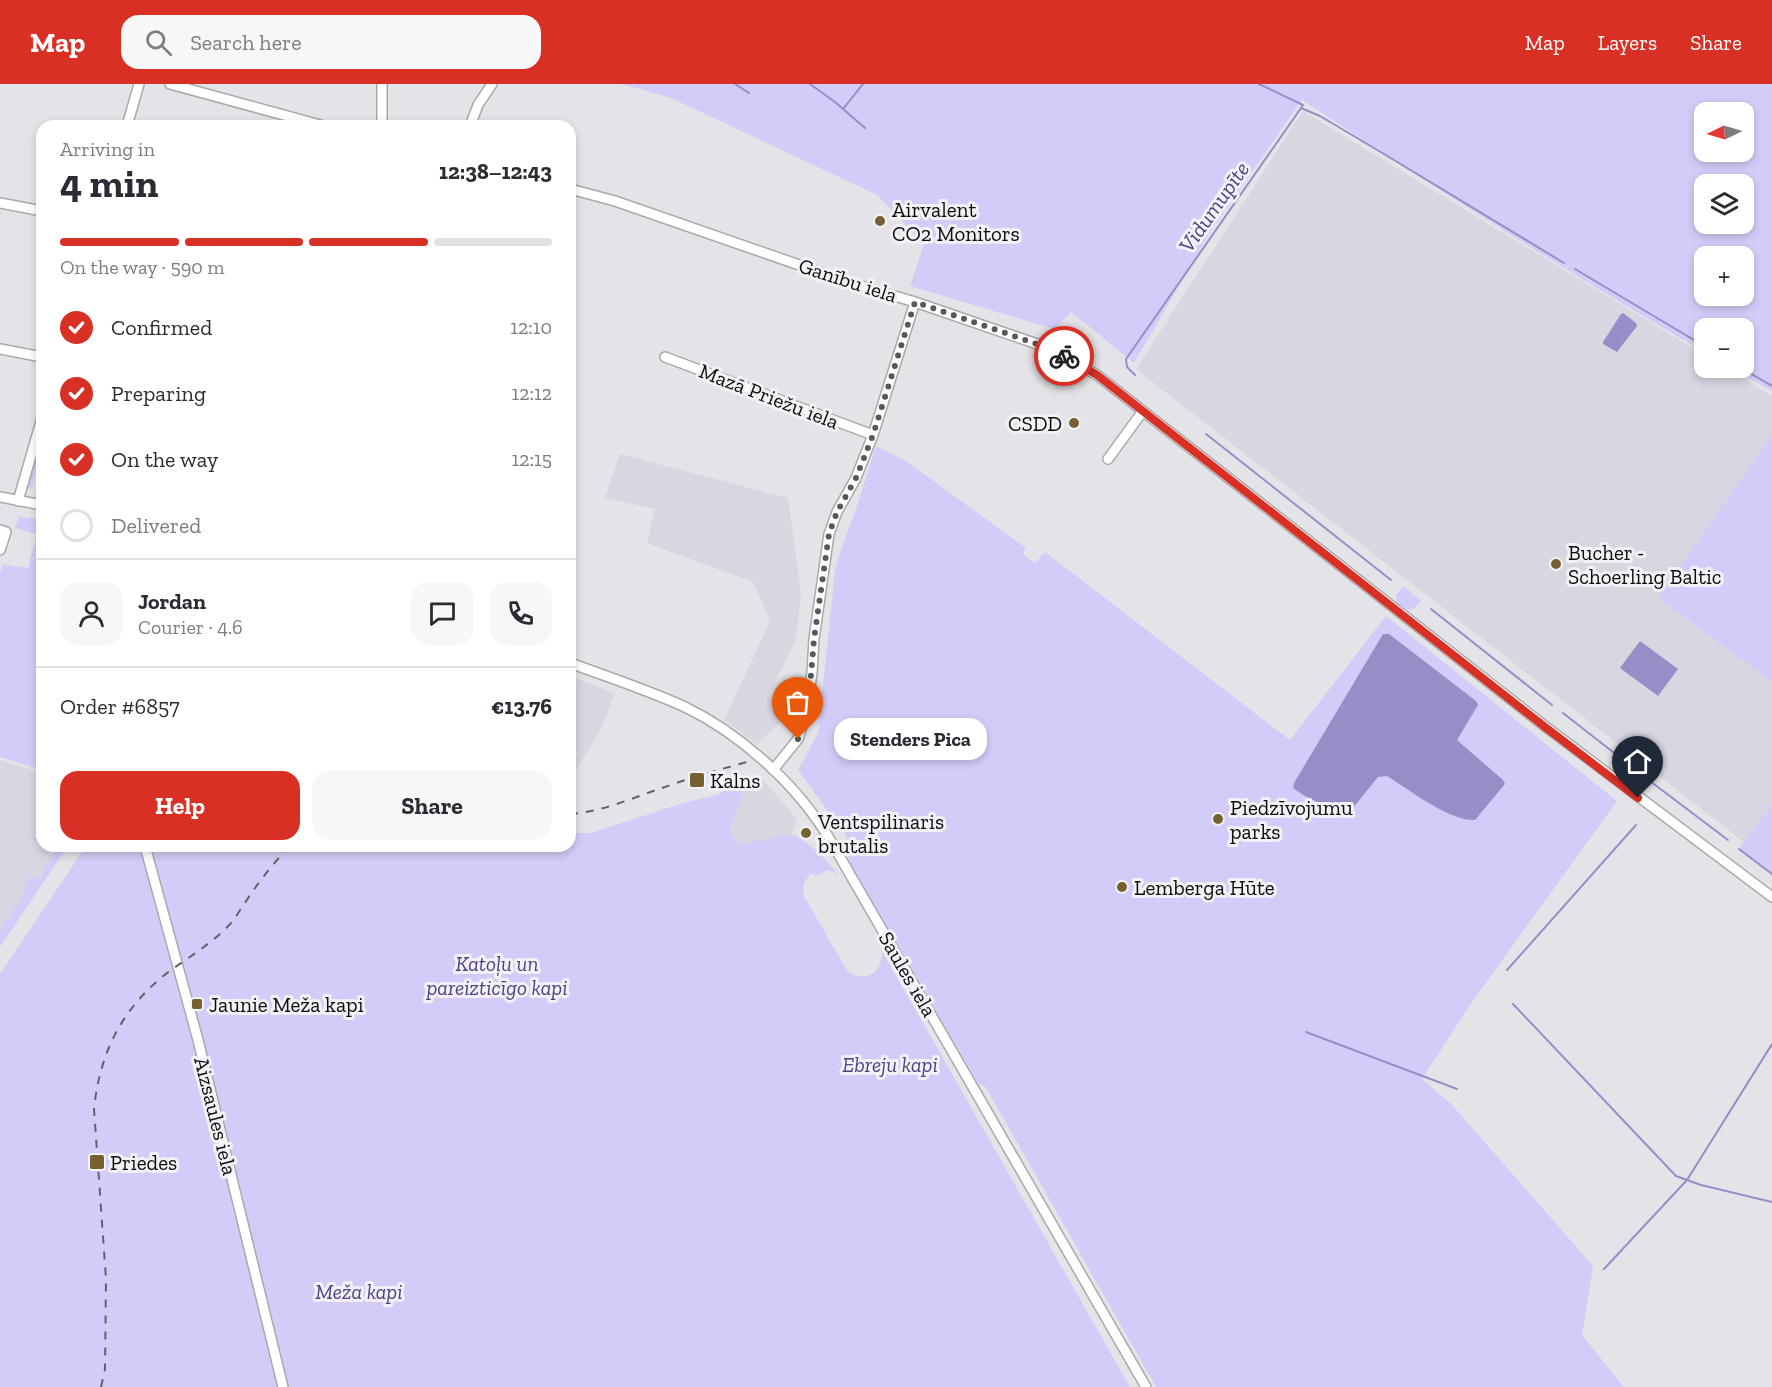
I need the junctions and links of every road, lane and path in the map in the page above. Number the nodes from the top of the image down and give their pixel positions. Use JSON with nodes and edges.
{"nodes":[{"id":1,"x":139,"y":84,"type":"edge"},
{"id":2,"x":170,"y":84,"type":"edge"},
{"id":3,"x":382,"y":84,"type":"edge"},
{"id":4,"x":492,"y":84,"type":"edge"},
{"id":5,"x":211,"y":90,"type":"edge"},
{"id":6,"x":129,"y":120,"type":"edge"},
{"id":7,"x":305,"y":120,"type":"edge"},
{"id":8,"x":382,"y":120,"type":"edge"},
{"id":9,"x":472,"y":120,"type":"edge"},
{"id":10,"x":576,"y":191,"type":"edge"},
{"id":11,"x":0,"y":203,"type":"edge"},
{"id":12,"x":36,"y":210,"type":"edge"},
{"id":13,"x":915,"y":302,"type":"junction"},
{"id":14,"x":0,"y":349,"type":"edge"},
{"id":15,"x":36,"y":356,"type":"edge"},
{"id":16,"x":665,"y":357,"type":"dead end"},
{"id":17,"x":1143,"y":411,"type":"junction"},
{"id":18,"x":873,"y":435,"type":"junction"},
{"id":19,"x":36,"y":439,"type":"edge"},
{"id":20,"x":1108,"y":459,"type":"dead end"},
{"id":21,"x":0,"y":497,"type":"edge"},
{"id":22,"x":18,"y":501,"type":"junction"},
{"id":23,"x":36,"y":504,"type":"edge"},
{"id":24,"x":0,"y":530,"type":"edge"},
{"id":25,"x":0,"y":550,"type":"edge"},
{"id":26,"x":576,"y":665,"type":"edge"},
{"id":27,"x":773,"y":770,"type":"junction"},
{"id":28,"x":147,"y":852,"type":"edge"},
{"id":29,"x":1772,"y":897,"type":"edge"},
{"id":30,"x":283,"y":1387,"type":"edge"},
{"id":31,"x":1146,"y":1387,"type":"edge"}],
"edges":[{"from":1,"to":6,"type":"street"},
{"from":2,"to":5,"type":"street"},
{"from":3,"to":8,"type":"street"},
{"from":4,"to":9,"type":"street"},
{"from":5,"to":7,"type":"street"},
{"from":10,"to":13,"type":"street","name":"Ganību iela"},
{"from":11,"to":12,"type":"street"},
{"from":13,"to":17,"type":"street","name":"Ganību iela"},
{"from":13,"to":18,"type":"street"},
{"from":14,"to":15,"type":"street"},
{"from":16,"to":18,"type":"street","name":"Mazā Priežu iela"},
{"from":17,"to":20,"type":"street"},
{"from":17,"to":29,"type":"street","name":"Ganību iela"},
{"from":18,"to":27,"type":"street"},
{"from":19,"to":22,"type":"street"},
{"from":21,"to":22,"type":"street"},
{"from":22,"to":23,"type":"street"},
{"from":24,"to":25,"type":"street"},
{"from":26,"to":27,"type":"street","name":"Saules iela"},
{"from":27,"to":31,"type":"street","name":"Saules iela"},
{"from":28,"to":30,"type":"street","name":"Aizsaules iela"}]}
